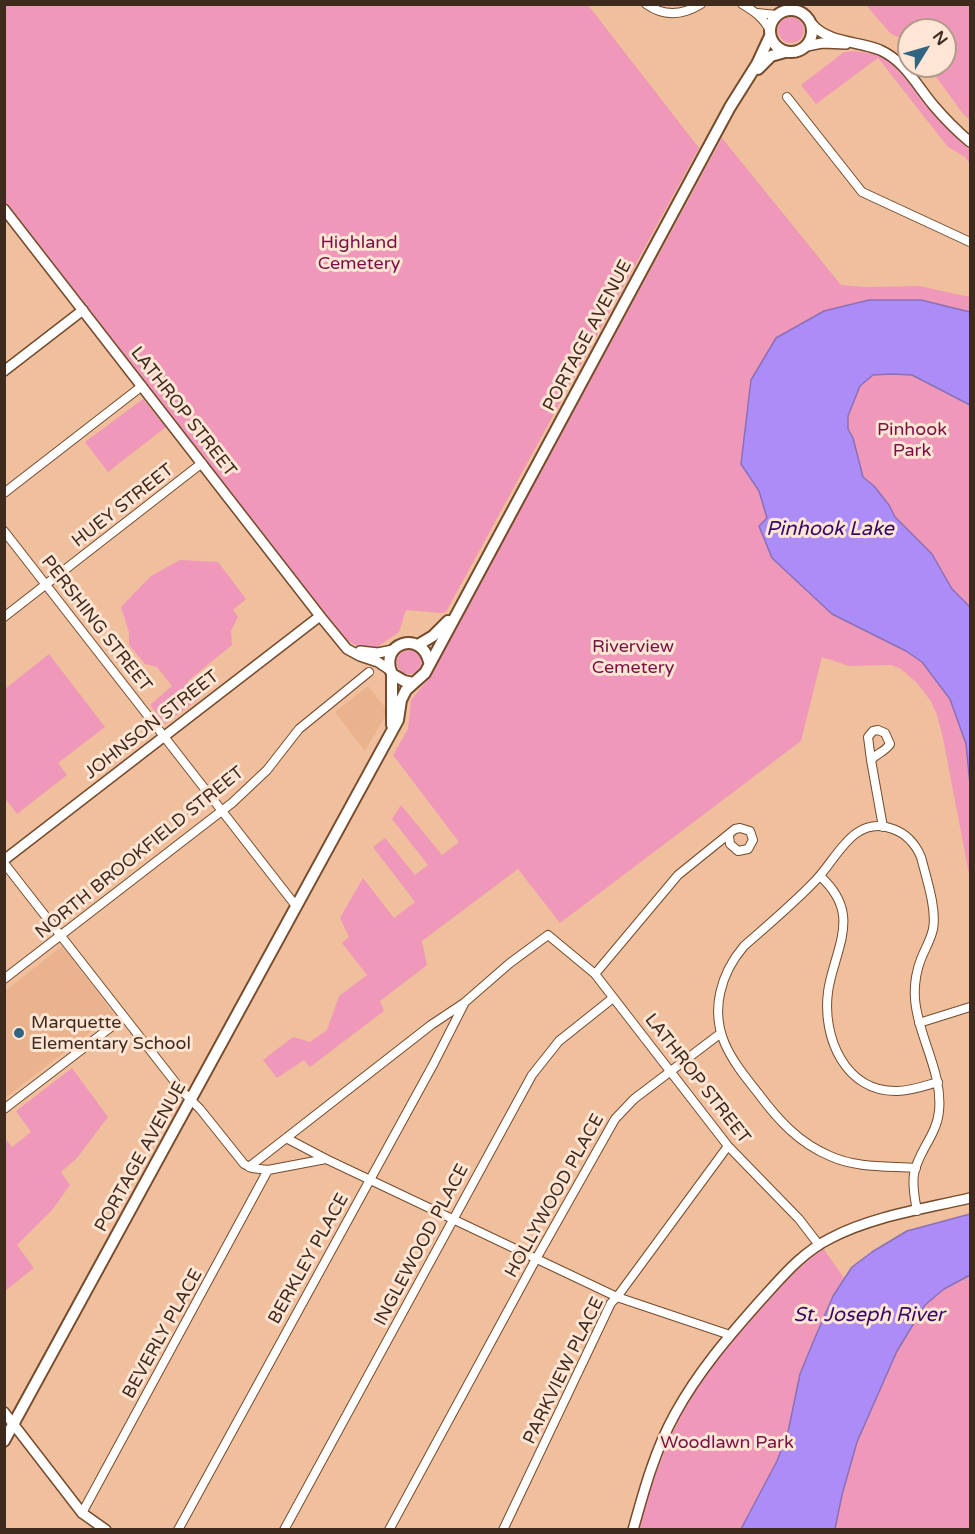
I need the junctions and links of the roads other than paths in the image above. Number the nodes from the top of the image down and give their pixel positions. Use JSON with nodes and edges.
{"nodes":[{"id":1,"x":646,"y":4,"type":"edge"},
{"id":2,"x":701,"y":4,"type":"edge"},
{"id":3,"x":742,"y":4,"type":"edge"},
{"id":4,"x":809,"y":4,"type":"edge"},
{"id":5,"x":791,"y":7,"type":"edge"},
{"id":6,"x":757,"y":13,"type":"junction"},
{"id":7,"x":777,"y":15,"type":"junction"},
{"id":8,"x":810,"y":21,"type":"junction"},
{"id":9,"x":770,"y":34,"type":"junction"},
{"id":10,"x":855,"y":44,"type":"junction"},
{"id":11,"x":807,"y":46,"type":"junction"},
{"id":12,"x":785,"y":52,"type":"junction"},
{"id":13,"x":749,"y":78,"type":"junction"},
{"id":14,"x":786,"y":97,"type":"dead end"},
{"id":15,"x":970,"y":142,"type":"edge"},
{"id":16,"x":4,"y":209,"type":"edge"},
{"id":17,"x":970,"y":242,"type":"edge"},
{"id":18,"x":83,"y":310,"type":"junction"},
{"id":19,"x":4,"y":370,"type":"edge"},
{"id":20,"x":142,"y":386,"type":"junction"},
{"id":21,"x":202,"y":463,"type":"junction"},
{"id":22,"x":4,"y":493,"type":"edge"},
{"id":23,"x":4,"y":531,"type":"edge"},
{"id":24,"x":46,"y":585,"type":"junction"},
{"id":25,"x":457,"y":611,"type":"junction"},
{"id":26,"x":320,"y":616,"type":"junction"},
{"id":27,"x":4,"y":617,"type":"edge"},
{"id":28,"x":336,"y":636,"type":"junction"},
{"id":29,"x":418,"y":645,"type":"junction"},
{"id":30,"x":393,"y":650,"type":"junction"},
{"id":31,"x":429,"y":662,"type":"junction"},
{"id":32,"x":369,"y":672,"type":"dead end"},
{"id":33,"x":391,"y":672,"type":"junction"},
{"id":34,"x":413,"y":682,"type":"junction"},
{"id":35,"x":392,"y":731,"type":"junction"},
{"id":36,"x":164,"y":736,"type":"junction"},
{"id":37,"x":871,"y":760,"type":"dead end"},
{"id":38,"x":222,"y":811,"type":"junction"},
{"id":39,"x":883,"y":827,"type":"junction"},
{"id":40,"x":729,"y":836,"type":"dead end"},
{"id":41,"x":4,"y":862,"type":"edge"},
{"id":42,"x":820,"y":876,"type":"junction"},
{"id":43,"x":296,"y":906,"type":"junction"},
{"id":44,"x":61,"y":936,"type":"junction"},
{"id":45,"x":595,"y":974,"type":"junction"},
{"id":46,"x":4,"y":979,"type":"edge"},
{"id":47,"x":613,"y":998,"type":"junction"},
{"id":48,"x":464,"y":1003,"type":"junction"},
{"id":49,"x":970,"y":1007,"type":"edge"},
{"id":50,"x":124,"y":1017,"type":"junction"},
{"id":51,"x":920,"y":1023,"type":"junction"},
{"id":52,"x":721,"y":1033,"type":"junction"},
{"id":53,"x":670,"y":1072,"type":"junction"},
{"id":54,"x":938,"y":1082,"type":"junction"},
{"id":55,"x":191,"y":1100,"type":"junction"},
{"id":56,"x":4,"y":1109,"type":"edge"},
{"id":57,"x":286,"y":1138,"type":"junction"},
{"id":58,"x":728,"y":1146,"type":"junction"},
{"id":59,"x":326,"y":1159,"type":"junction"},
{"id":60,"x":249,"y":1167,"type":"junction"},
{"id":61,"x":916,"y":1168,"type":"junction"},
{"id":62,"x":268,"y":1170,"type":"junction"},
{"id":63,"x":369,"y":1179,"type":"junction"},
{"id":64,"x":970,"y":1198,"type":"edge"},
{"id":65,"x":917,"y":1211,"type":"junction"},
{"id":66,"x":454,"y":1220,"type":"junction"},
{"id":67,"x":819,"y":1245,"type":"junction"},
{"id":68,"x":536,"y":1259,"type":"junction"},
{"id":69,"x":617,"y":1298,"type":"junction"},
{"id":70,"x":730,"y":1335,"type":"junction"},
{"id":71,"x":4,"y":1412,"type":"edge"},
{"id":72,"x":14,"y":1424,"type":"junction"},
{"id":73,"x":5,"y":1437,"type":"edge"},
{"id":74,"x":82,"y":1513,"type":"junction"},
{"id":75,"x":106,"y":1530,"type":"edge"},
{"id":76,"x":178,"y":1530,"type":"edge"},
{"id":77,"x":284,"y":1530,"type":"edge"},
{"id":78,"x":389,"y":1530,"type":"edge"},
{"id":79,"x":503,"y":1530,"type":"edge"},
{"id":80,"x":633,"y":1530,"type":"edge"}],
"edges":[{"from":1,"to":2,"type":"street"},
{"from":3,"to":6,"type":"street"},
{"from":4,"to":8,"type":"main road"},
{"from":5,"to":7,"type":"main road"},
{"from":5,"to":8,"type":"main road"},
{"from":6,"to":7,"type":"street"},
{"from":6,"to":9,"type":"street"},
{"from":7,"to":9,"type":"main road"},
{"from":8,"to":10,"type":"street"},
{"from":8,"to":11,"type":"main road"},
{"from":9,"to":12,"type":"main road"},
{"from":9,"to":13,"type":"main road","name":"PORTAGE AVENUE"},
{"from":10,"to":11,"type":"street"},
{"from":10,"to":15,"type":"street"},
{"from":11,"to":12,"type":"main road"},
{"from":12,"to":13,"type":"main road","name":"PORTAGE AVENUE"},
{"from":13,"to":25,"type":"main road","name":"PORTAGE AVENUE"},
{"from":14,"to":17,"type":"street"},
{"from":16,"to":18,"type":"street","name":"LATHROP STREET"},
{"from":18,"to":19,"type":"street"},
{"from":18,"to":20,"type":"street","name":"LATHROP STREET"},
{"from":20,"to":21,"type":"street","name":"LATHROP STREET"},
{"from":20,"to":22,"type":"street"},
{"from":21,"to":24,"type":"street","name":"HUEY STREET"},
{"from":21,"to":26,"type":"street","name":"LATHROP STREET"},
{"from":23,"to":24,"type":"street","name":"PERSHING STREET"},
{"from":24,"to":27,"type":"street","name":"HUEY STREET"},
{"from":24,"to":36,"type":"street","name":"PERSHING STREET"},
{"from":25,"to":29,"type":"main road","name":"PORTAGE AVENUE"},
{"from":25,"to":31,"type":"main road","name":"PORTAGE AVENUE"},
{"from":26,"to":28,"type":"street","name":"LATHROP STREET"},
{"from":26,"to":36,"type":"street","name":"JOHNSON STREET"},
{"from":28,"to":30,"type":"street","name":"LATHROP STREET"},
{"from":28,"to":33,"type":"street","name":"LATHROP STREET"},
{"from":29,"to":30,"type":"main road"},
{"from":29,"to":31,"type":"main road"},
{"from":30,"to":33,"type":"main road"},
{"from":31,"to":34,"type":"main road"},
{"from":32,"to":38,"type":"street","name":"NORTH BROOKFIELD STREET"},
{"from":33,"to":34,"type":"main road"},
{"from":33,"to":35,"type":"main road","name":"PORTAGE AVENUE"},
{"from":34,"to":35,"type":"main road","name":"PORTAGE AVENUE"},
{"from":35,"to":43,"type":"main road","name":"PORTAGE AVENUE"},
{"from":36,"to":38,"type":"street","name":"PERSHING STREET"},
{"from":36,"to":41,"type":"street","name":"JOHNSON STREET"},
{"from":37,"to":39,"type":"street"},
{"from":38,"to":43,"type":"street","name":"PERSHING STREET"},
{"from":38,"to":44,"type":"street","name":"NORTH BROOKFIELD STREET"},
{"from":39,"to":42,"type":"street"},
{"from":39,"to":51,"type":"street"},
{"from":40,"to":45,"type":"street"},
{"from":41,"to":44,"type":"street"},
{"from":42,"to":52,"type":"street"},
{"from":42,"to":54,"type":"street"},
{"from":43,"to":55,"type":"main road","name":"PORTAGE AVENUE"},
{"from":44,"to":46,"type":"street","name":"NORTH BROOKFIELD STREET"},
{"from":44,"to":50,"type":"street"},
{"from":45,"to":47,"type":"street","name":"LATHROP STREET"},
{"from":45,"to":48,"type":"street","name":"LATHROP STREET"},
{"from":47,"to":53,"type":"street","name":"LATHROP STREET"},
{"from":47,"to":66,"type":"street","name":"INGLEWOOD PLACE"},
{"from":48,"to":57,"type":"street"},
{"from":48,"to":63,"type":"street","name":"BERKLEY PLACE"},
{"from":49,"to":51,"type":"street"},
{"from":50,"to":55,"type":"street"},
{"from":50,"to":56,"type":"street"},
{"from":51,"to":54,"type":"street"},
{"from":52,"to":53,"type":"street","name":"HOLLYWOOD PLACE"},
{"from":52,"to":61,"type":"street"},
{"from":53,"to":58,"type":"street","name":"LATHROP STREET"},
{"from":53,"to":68,"type":"street","name":"HOLLYWOOD PLACE"},
{"from":54,"to":61,"type":"street"},
{"from":55,"to":60,"type":"street"},
{"from":55,"to":72,"type":"main road","name":"PORTAGE AVENUE"},
{"from":57,"to":59,"type":"street"},
{"from":57,"to":60,"type":"street"},
{"from":58,"to":67,"type":"street","name":"LATHROP STREET"},
{"from":58,"to":69,"type":"street","name":"PARKVIEW PLACE"},
{"from":59,"to":62,"type":"street"},
{"from":59,"to":63,"type":"street"},
{"from":60,"to":62,"type":"street"},
{"from":61,"to":65,"type":"street"},
{"from":62,"to":74,"type":"street","name":"BEVERLY PLACE"},
{"from":63,"to":66,"type":"street"},
{"from":63,"to":76,"type":"street","name":"BERKLEY PLACE"},
{"from":64,"to":65,"type":"street"},
{"from":65,"to":67,"type":"street"},
{"from":66,"to":68,"type":"street"},
{"from":66,"to":77,"type":"street","name":"INGLEWOOD PLACE"},
{"from":67,"to":70,"type":"street"},
{"from":68,"to":69,"type":"street"},
{"from":68,"to":78,"type":"street","name":"HOLLYWOOD PLACE"},
{"from":69,"to":70,"type":"street"},
{"from":69,"to":79,"type":"street","name":"PARKVIEW PLACE"},
{"from":70,"to":80,"type":"street"},
{"from":71,"to":72,"type":"street"},
{"from":72,"to":73,"type":"main road","name":"PORTAGE AVENUE"},
{"from":72,"to":74,"type":"street"},
{"from":74,"to":75,"type":"street"}]}
